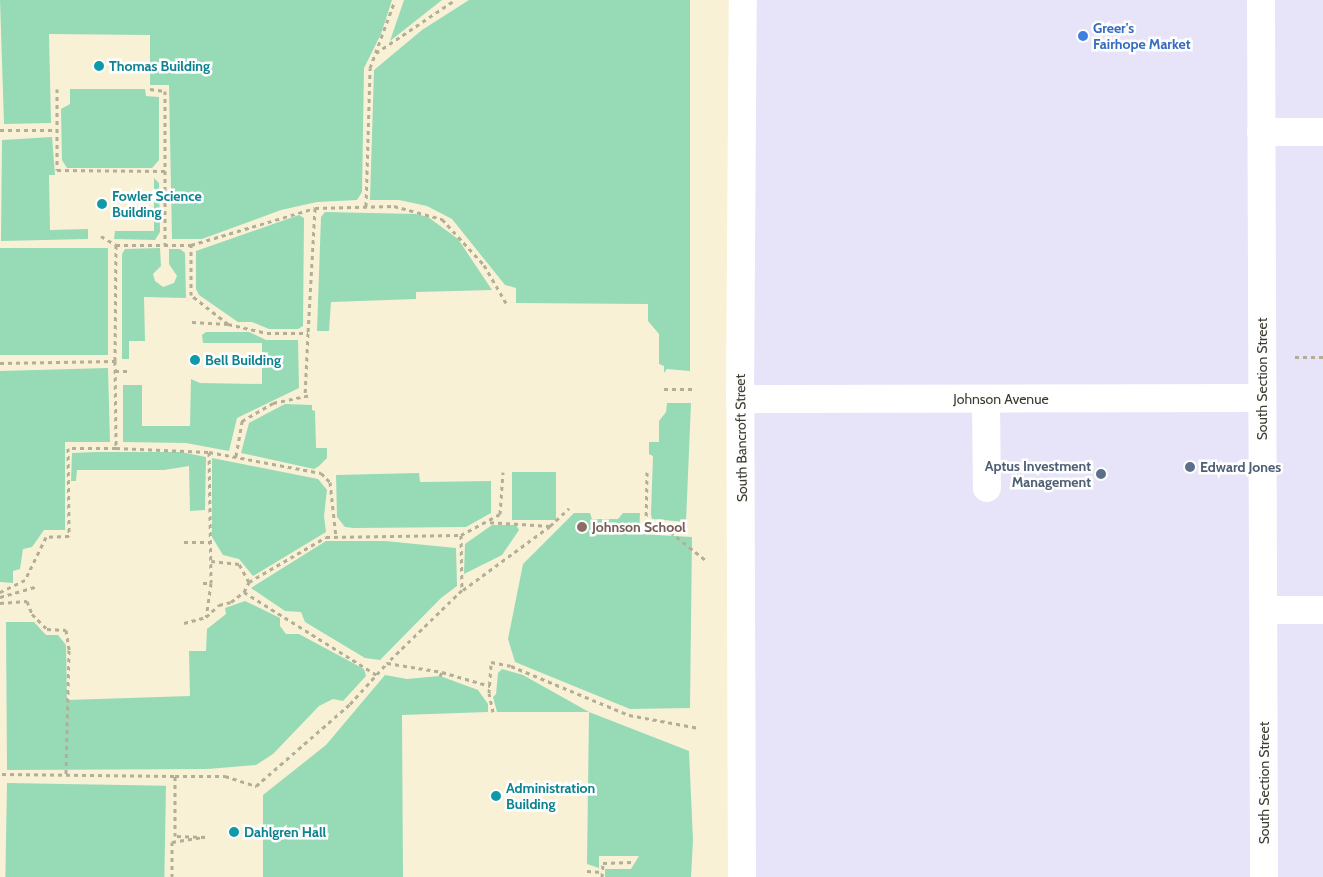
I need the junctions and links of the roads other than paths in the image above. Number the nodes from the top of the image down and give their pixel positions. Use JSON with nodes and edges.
{"nodes":[{"id":1,"x":743,"y":0,"type":"edge"},
{"id":2,"x":1261,"y":0,"type":"edge"},
{"id":3,"x":1261,"y":132,"type":"junction"},
{"id":4,"x":1323,"y":132,"type":"edge"},
{"id":5,"x":1262,"y":398,"type":"junction"},
{"id":6,"x":740,"y":399,"type":"junction"},
{"id":7,"x":986,"y":399,"type":"junction"},
{"id":8,"x":987,"y":488,"type":"dead end"},
{"id":9,"x":1264,"y":610,"type":"junction"},
{"id":10,"x":1323,"y":610,"type":"edge"},
{"id":11,"x":742,"y":877,"type":"edge"},
{"id":12,"x":1264,"y":877,"type":"edge"}],
"edges":[{"from":1,"to":6,"type":"street","name":"South Bancroft Street"},
{"from":2,"to":3,"type":"street","name":"South Section Street"},
{"from":3,"to":4,"type":"street"},
{"from":3,"to":5,"type":"street","name":"South Section Street"},
{"from":5,"to":7,"type":"street","name":"Johnson Avenue"},
{"from":5,"to":9,"type":"street","name":"South Section Street"},
{"from":6,"to":7,"type":"street","name":"Johnson Avenue"},
{"from":6,"to":11,"type":"street","name":"South Bancroft Street"},
{"from":7,"to":8,"type":"street"},
{"from":9,"to":10,"type":"street"},
{"from":9,"to":12,"type":"street","name":"South Section Street"}]}
